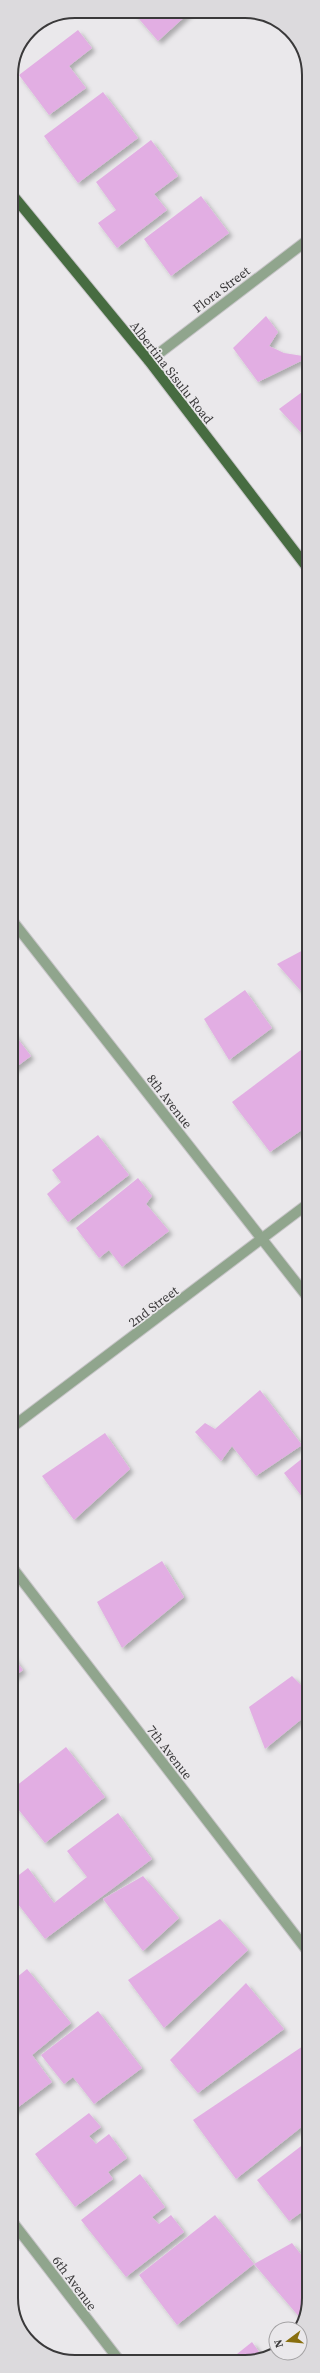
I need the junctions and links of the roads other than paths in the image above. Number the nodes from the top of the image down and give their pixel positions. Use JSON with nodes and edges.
{"nodes":[{"id":1,"x":18,"y":202,"type":"edge"},
{"id":2,"x":302,"y":244,"type":"edge"},
{"id":3,"x":148,"y":361,"type":"junction"},
{"id":4,"x":302,"y":561,"type":"edge"},
{"id":5,"x":18,"y":928,"type":"edge"},
{"id":6,"x":302,"y":1208,"type":"edge"},
{"id":7,"x":263,"y":1239,"type":"junction"},
{"id":8,"x":302,"y":1290,"type":"edge"},
{"id":9,"x":18,"y":1423,"type":"edge"},
{"id":10,"x":18,"y":1575,"type":"edge"},
{"id":11,"x":302,"y":1944,"type":"edge"},
{"id":12,"x":18,"y":2229,"type":"edge"},
{"id":13,"x":115,"y":2355,"type":"edge"}],
"edges":[{"from":1,"to":3,"type":"main road","name":"Albertina Sisulu Road"},
{"from":2,"to":3,"type":"street","name":"Flora Street"},
{"from":3,"to":4,"type":"main road","name":"Albertina Sisulu Road"},
{"from":5,"to":7,"type":"street","name":"8th Avenue"},
{"from":6,"to":7,"type":"street","name":"2nd Street"},
{"from":7,"to":8,"type":"street","name":"8th Avenue"},
{"from":7,"to":9,"type":"street","name":"2nd Street"},
{"from":10,"to":11,"type":"street","name":"7th Avenue"},
{"from":12,"to":13,"type":"street","name":"6th Avenue"}]}
